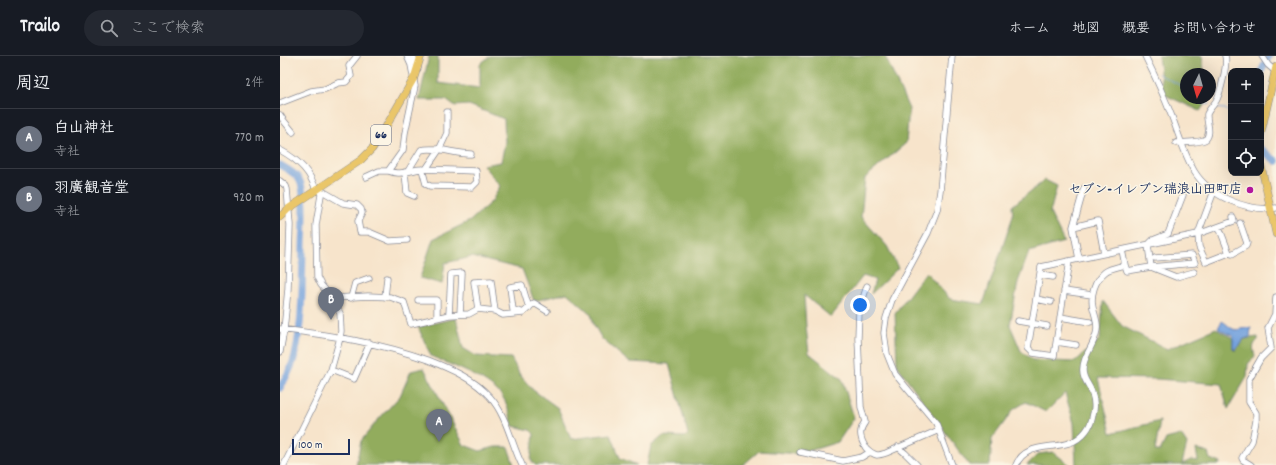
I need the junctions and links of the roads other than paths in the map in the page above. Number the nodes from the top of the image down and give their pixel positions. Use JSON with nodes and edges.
{"nodes":[{"id":1,"x":357,"y":56,"type":"edge"},
{"id":2,"x":407,"y":56,"type":"edge"},
{"id":3,"x":413,"y":56,"type":"edge"},
{"id":4,"x":422,"y":56,"type":"edge"},
{"id":5,"x":952,"y":56,"type":"edge"},
{"id":6,"x":1145,"y":56,"type":"edge"},
{"id":7,"x":1225,"y":56,"type":"edge"},
{"id":8,"x":1262,"y":57,"type":"edge"},
{"id":9,"x":418,"y":68,"type":"junction"},
{"id":10,"x":1276,"y":69,"type":"edge"},
{"id":11,"x":414,"y":78,"type":"junction"},
{"id":12,"x":280,"y":102,"type":"edge"},
{"id":13,"x":447,"y":112,"type":"dead end"},
{"id":14,"x":280,"y":115,"type":"edge"},
{"id":15,"x":1264,"y":121,"type":"edge"},
{"id":16,"x":293,"y":132,"type":"dead end"},
{"id":17,"x":1178,"y":142,"type":"junction"},
{"id":18,"x":280,"y":150,"type":"edge"},
{"id":19,"x":440,"y":150,"type":"junction"},
{"id":20,"x":471,"y":154,"type":"dead end"},
{"id":21,"x":424,"y":169,"type":"junction"},
{"id":22,"x":388,"y":171,"type":"junction"},
{"id":23,"x":407,"y":172,"type":"junction"},
{"id":24,"x":1264,"y":175,"type":"edge"},
{"id":25,"x":366,"y":177,"type":"dead end"},
{"id":26,"x":280,"y":181,"type":"edge"},
{"id":27,"x":1084,"y":188,"type":"dead end"},
{"id":28,"x":318,"y":191,"type":"junction"},
{"id":29,"x":1214,"y":191,"type":"junction"},
{"id":30,"x":1183,"y":195,"type":"dead end"},
{"id":31,"x":414,"y":196,"type":"dead end"},
{"id":32,"x":1274,"y":208,"type":"edge"},
{"id":33,"x":289,"y":209,"type":"junction"},
{"id":34,"x":280,"y":217,"type":"edge"},
{"id":35,"x":1233,"y":218,"type":"dead end"},
{"id":36,"x":1240,"y":223,"type":"dead end"},
{"id":37,"x":1073,"y":227,"type":"junction"},
{"id":38,"x":1219,"y":227,"type":"junction"},
{"id":39,"x":1198,"y":234,"type":"junction"},
{"id":40,"x":1276,"y":234,"type":"edge"},
{"id":41,"x":406,"y":240,"type":"dead end"},
{"id":42,"x":1148,"y":245,"type":"junction"},
{"id":43,"x":1122,"y":250,"type":"junction"},
{"id":44,"x":1104,"y":253,"type":"junction"},
{"id":45,"x":1229,"y":253,"type":"junction"},
{"id":46,"x":1155,"y":258,"type":"dead end"},
{"id":47,"x":1079,"y":259,"type":"junction"},
{"id":48,"x":1069,"y":261,"type":"junction"},
{"id":49,"x":1125,"y":265,"type":"junction"},
{"id":50,"x":1151,"y":267,"type":"junction"},
{"id":51,"x":1194,"y":272,"type":"dead end"},
{"id":52,"x":1040,"y":275,"type":"junction"},
{"id":53,"x":1053,"y":277,"type":"dead end"},
{"id":54,"x":369,"y":278,"type":"dead end"},
{"id":55,"x":386,"y":278,"type":"dead end"},
{"id":56,"x":868,"y":286,"type":"dead end"},
{"id":57,"x":1064,"y":291,"type":"junction"},
{"id":58,"x":1092,"y":295,"type":"junction"},
{"id":59,"x":385,"y":297,"type":"junction"},
{"id":60,"x":1276,"y":297,"type":"edge"},
{"id":61,"x":336,"y":298,"type":"junction"},
{"id":62,"x":351,"y":298,"type":"junction"},
{"id":63,"x":1036,"y":299,"type":"junction"},
{"id":64,"x":418,"y":300,"type":"dead end"},
{"id":65,"x":1051,"y":302,"type":"dead end"},
{"id":66,"x":529,"y":308,"type":"junction"},
{"id":67,"x":478,"y":309,"type":"junction"},
{"id":68,"x":495,"y":311,"type":"junction"},
{"id":69,"x":547,"y":311,"type":"dead end"},
{"id":70,"x":523,"y":313,"type":"junction"},
{"id":71,"x":460,"y":314,"type":"junction"},
{"id":72,"x":449,"y":315,"type":"junction"},
{"id":73,"x":1060,"y":317,"type":"junction"},
{"id":74,"x":437,"y":318,"type":"junction"},
{"id":75,"x":1018,"y":321,"type":"dead end"},
{"id":76,"x":1090,"y":322,"type":"dead end"},
{"id":77,"x":1032,"y":324,"type":"junction"},
{"id":78,"x":1047,"y":326,"type":"dead end"},
{"id":79,"x":284,"y":330,"type":"edge"},
{"id":80,"x":340,"y":338,"type":"junction"},
{"id":81,"x":1056,"y":342,"type":"junction"},
{"id":82,"x":370,"y":343,"type":"junction"},
{"id":83,"x":1076,"y":345,"type":"dead end"},
{"id":84,"x":280,"y":352,"type":"edge"},
{"id":85,"x":331,"y":370,"type":"junction"},
{"id":86,"x":939,"y":430,"type":"junction"},
{"id":87,"x":898,"y":447,"type":"junction"},
{"id":88,"x":800,"y":452,"type":"dead end"},
{"id":89,"x":870,"y":452,"type":"junction"},
{"id":90,"x":284,"y":465,"type":"edge"},
{"id":91,"x":522,"y":465,"type":"edge"},
{"id":92,"x":916,"y":465,"type":"edge"},
{"id":93,"x":952,"y":465,"type":"edge"},
{"id":94,"x":1016,"y":465,"type":"edge"},
{"id":95,"x":1251,"y":465,"type":"edge"}],
"edges":[{"from":1,"to":12,"type":"street"},
{"from":2,"to":11,"type":"street"},
{"from":3,"to":9,"type":"street"},
{"from":4,"to":9,"type":"main road","number":"66"},
{"from":5,"to":86,"type":"street"},
{"from":6,"to":17,"type":"street"},
{"from":7,"to":17,"type":"street"},
{"from":8,"to":10,"type":"street"},
{"from":9,"to":11,"type":"main road","number":"66"},
{"from":10,"to":15,"type":"main road"},
{"from":11,"to":22,"type":"street"},
{"from":11,"to":28,"type":"main road","number":"66"},
{"from":13,"to":19,"type":"street"},
{"from":14,"to":16,"type":"street"},
{"from":17,"to":29,"type":"street"},
{"from":18,"to":28,"type":"street"},
{"from":19,"to":20,"type":"street"},
{"from":19,"to":21,"type":"street"},
{"from":19,"to":23,"type":"street"},
{"from":21,"to":21,"type":"street"},
{"from":21,"to":23,"type":"street"},
{"from":22,"to":23,"type":"street"},
{"from":22,"to":25,"type":"street"},
{"from":23,"to":31,"type":"street"},
{"from":24,"to":32,"type":"main road"},
{"from":26,"to":33,"type":"street"},
{"from":27,"to":37,"type":"street"},
{"from":28,"to":33,"type":"main road","number":"66"},
{"from":28,"to":41,"type":"street"},
{"from":28,"to":61,"type":"street"},
{"from":29,"to":32,"type":"street"},
{"from":29,"to":39,"type":"street"},
{"from":30,"to":42,"type":"street"},
{"from":32,"to":40,"type":"main road"},
{"from":33,"to":34,"type":"main road","number":"66"},
{"from":33,"to":79,"type":"street"},
{"from":35,"to":38,"type":"street"},
{"from":36,"to":45,"type":"street"},
{"from":37,"to":44,"type":"street"},
{"from":37,"to":47,"type":"street"},
{"from":38,"to":39,"type":"street"},
{"from":38,"to":45,"type":"street"},
{"from":39,"to":42,"type":"street"},
{"from":39,"to":45,"type":"street"},
{"from":42,"to":43,"type":"street"},
{"from":42,"to":50,"type":"street"},
{"from":43,"to":44,"type":"street"},
{"from":43,"to":49,"type":"street"},
{"from":44,"to":47,"type":"street"},
{"from":46,"to":50,"type":"street"},
{"from":47,"to":48,"type":"street"},
{"from":48,"to":52,"type":"street"},
{"from":48,"to":57,"type":"street"},
{"from":49,"to":50,"type":"street"},
{"from":49,"to":58,"type":"street"},
{"from":50,"to":51,"type":"street"},
{"from":52,"to":53,"type":"street"},
{"from":52,"to":63,"type":"street"},
{"from":54,"to":62,"type":"street"},
{"from":55,"to":59,"type":"street"},
{"from":56,"to":89,"type":"street"},
{"from":57,"to":58,"type":"street"},
{"from":57,"to":73,"type":"street"},
{"from":58,"to":94,"type":"street"},
{"from":59,"to":62,"type":"street"},
{"from":59,"to":74,"type":"street"},
{"from":60,"to":95,"type":"street"},
{"from":61,"to":62,"type":"street"},
{"from":61,"to":80,"type":"street"},
{"from":63,"to":65,"type":"street"},
{"from":63,"to":77,"type":"street"},
{"from":64,"to":74,"type":"street"},
{"from":66,"to":69,"type":"street"},
{"from":66,"to":70,"type":"street"},
{"from":66,"to":70,"type":"street"},
{"from":67,"to":68,"type":"street"},
{"from":67,"to":68,"type":"street"},
{"from":67,"to":71,"type":"street"},
{"from":68,"to":70,"type":"street"},
{"from":71,"to":72,"type":"street"},
{"from":71,"to":72,"type":"street"},
{"from":72,"to":74,"type":"street"},
{"from":73,"to":76,"type":"street"},
{"from":73,"to":81,"type":"street"},
{"from":75,"to":77,"type":"street"},
{"from":77,"to":78,"type":"street"},
{"from":77,"to":81,"type":"street"},
{"from":79,"to":80,"type":"street"},
{"from":79,"to":84,"type":"street"},
{"from":80,"to":82,"type":"street"},
{"from":80,"to":85,"type":"street"},
{"from":81,"to":83,"type":"street"},
{"from":82,"to":85,"type":"street"},
{"from":82,"to":91,"type":"street"},
{"from":85,"to":90,"type":"street"},
{"from":86,"to":87,"type":"street"},
{"from":86,"to":93,"type":"street"},
{"from":87,"to":89,"type":"street"},
{"from":87,"to":92,"type":"street"},
{"from":88,"to":89,"type":"street"}]}
